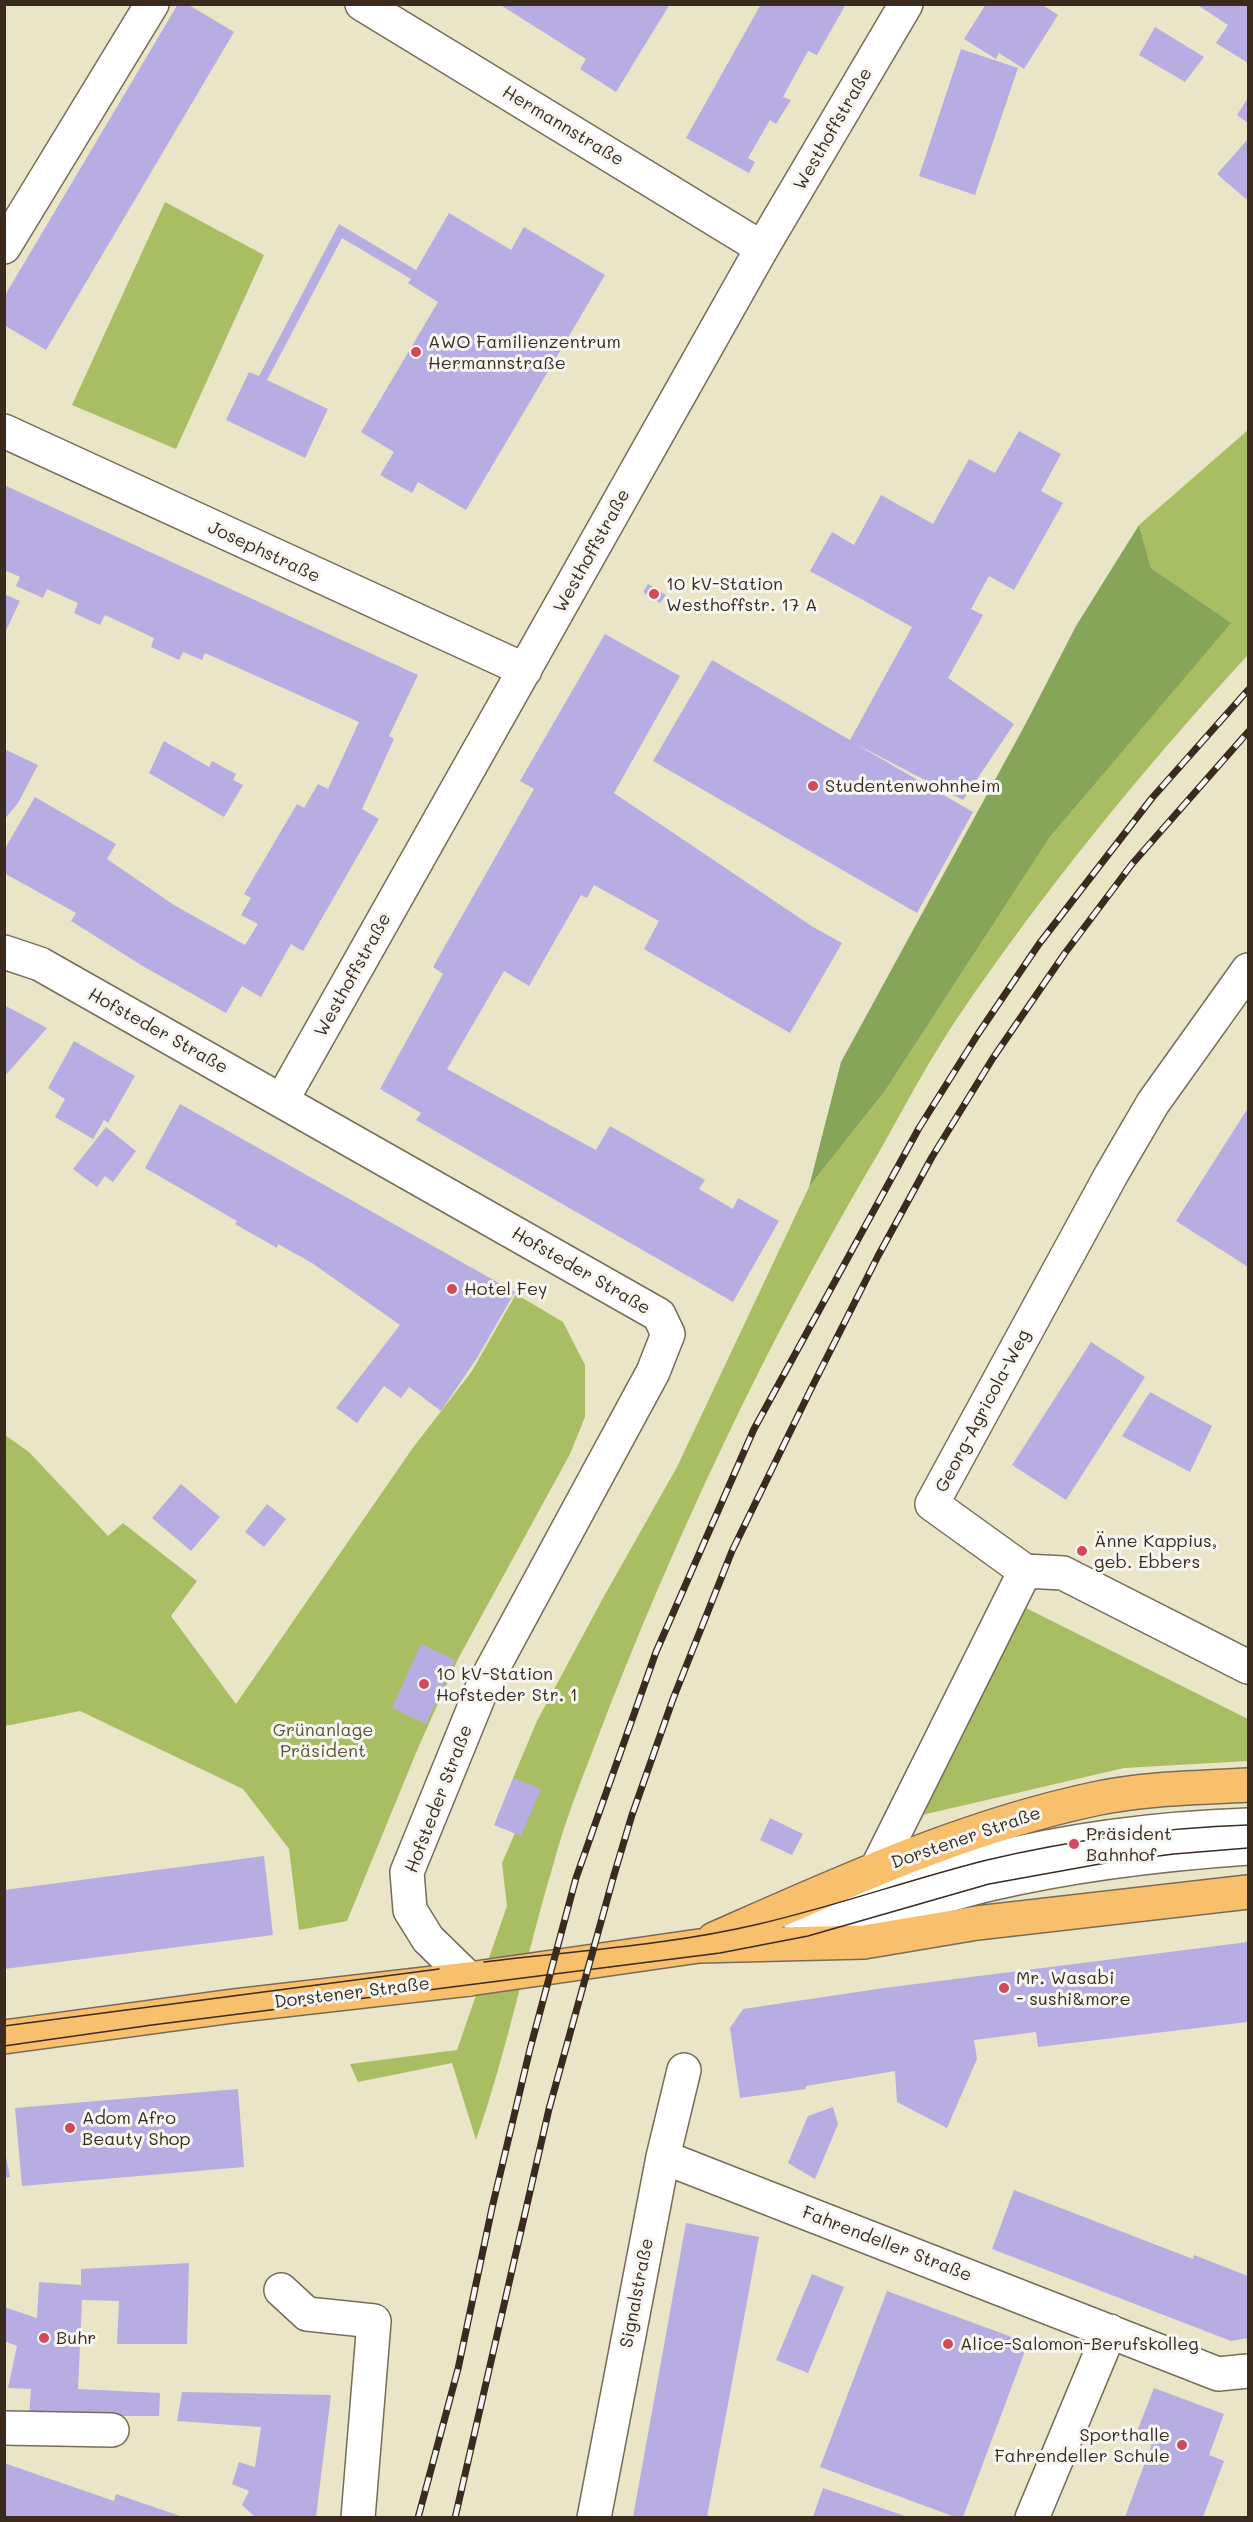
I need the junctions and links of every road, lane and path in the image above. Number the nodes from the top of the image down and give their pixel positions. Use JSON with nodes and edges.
{"nodes":[{"id":1,"x":152,"y":4,"type":"edge"},
{"id":2,"x":362,"y":4,"type":"edge"},
{"id":3,"x":906,"y":4,"type":"edge"},
{"id":4,"x":4,"y":247,"type":"edge"},
{"id":5,"x":762,"y":248,"type":"junction"},
{"id":6,"x":4,"y":431,"type":"edge"},
{"id":7,"x":525,"y":670,"type":"junction"},
{"id":8,"x":4,"y":952,"type":"edge"},
{"id":9,"x":1248,"y":970,"type":"edge"},
{"id":10,"x":282,"y":1101,"type":"junction"},
{"id":11,"x":1025,"y":1571,"type":"junction"},
{"id":12,"x":1248,"y":1667,"type":"edge"},
{"id":13,"x":1248,"y":1785,"type":"edge"},
{"id":14,"x":1248,"y":1825,"type":"edge"},
{"id":15,"x":1248,"y":1848,"type":"edge"},
{"id":16,"x":877,"y":1868,"type":"junction"},
{"id":17,"x":1248,"y":1892,"type":"edge"},
{"id":18,"x":739,"y":1928,"type":"junction"},
{"id":19,"x":775,"y":1944,"type":"junction"},
{"id":20,"x":699,"y":1946,"type":"junction"},
{"id":21,"x":469,"y":1979,"type":"junction"},
{"id":22,"x":4,"y":2037,"type":"edge"},
{"id":23,"x":684,"y":2070,"type":"dead end"},
{"id":24,"x":663,"y":2157,"type":"junction"},
{"id":25,"x":282,"y":2290,"type":"dead end"},
{"id":26,"x":1110,"y":2331,"type":"junction"},
{"id":27,"x":1248,"y":2371,"type":"edge"},
{"id":28,"x":4,"y":2428,"type":"edge"},
{"id":29,"x":112,"y":2430,"type":"dead end"},
{"id":30,"x":358,"y":2517,"type":"edge"},
{"id":31,"x":594,"y":2517,"type":"edge"},
{"id":32,"x":1032,"y":2517,"type":"edge"}],
"edges":[{"from":1,"to":4,"type":"street"},
{"from":2,"to":5,"type":"street","name":"Hermannstraße"},
{"from":3,"to":5,"type":"street","name":"Westhoffstraße"},
{"from":5,"to":7,"type":"street","name":"Westhoffstraße"},
{"from":6,"to":7,"type":"street","name":"Josephstraße"},
{"from":7,"to":10,"type":"street","name":"Westhoffstraße"},
{"from":8,"to":10,"type":"street","name":"Hofsteder Straße"},
{"from":9,"to":11,"type":"street","name":"Georg-Agricola-Weg"},
{"from":10,"to":21,"type":"street","name":"Hofsteder Straße"},
{"from":11,"to":12,"type":"street"},
{"from":11,"to":16,"type":"street"},
{"from":13,"to":16,"type":"main road","name":"Dorstener Straße"},
{"from":14,"to":18,"type":"street"},
{"from":15,"to":19,"type":"street"},
{"from":16,"to":18,"type":"main road","name":"Dorstener Straße"},
{"from":17,"to":19,"type":"main road","name":"Dorstener Straße"},
{"from":18,"to":20,"type":"main road","name":"Dorstener Straße"},
{"from":19,"to":20,"type":"main road","name":"Dorstener Straße"},
{"from":20,"to":21,"type":"main road","name":"Dorstener Straße"},
{"from":21,"to":22,"type":"main road","name":"Dorstener Straße"},
{"from":23,"to":24,"type":"street","name":"Signalstraße"},
{"from":24,"to":26,"type":"street","name":"Fahrendeller Straße"},
{"from":24,"to":31,"type":"street","name":"Signalstraße"},
{"from":25,"to":30,"type":"street"},
{"from":26,"to":27,"type":"street","name":"Fahrendeller Straße"},
{"from":26,"to":32,"type":"street"},
{"from":28,"to":29,"type":"street"}]}
